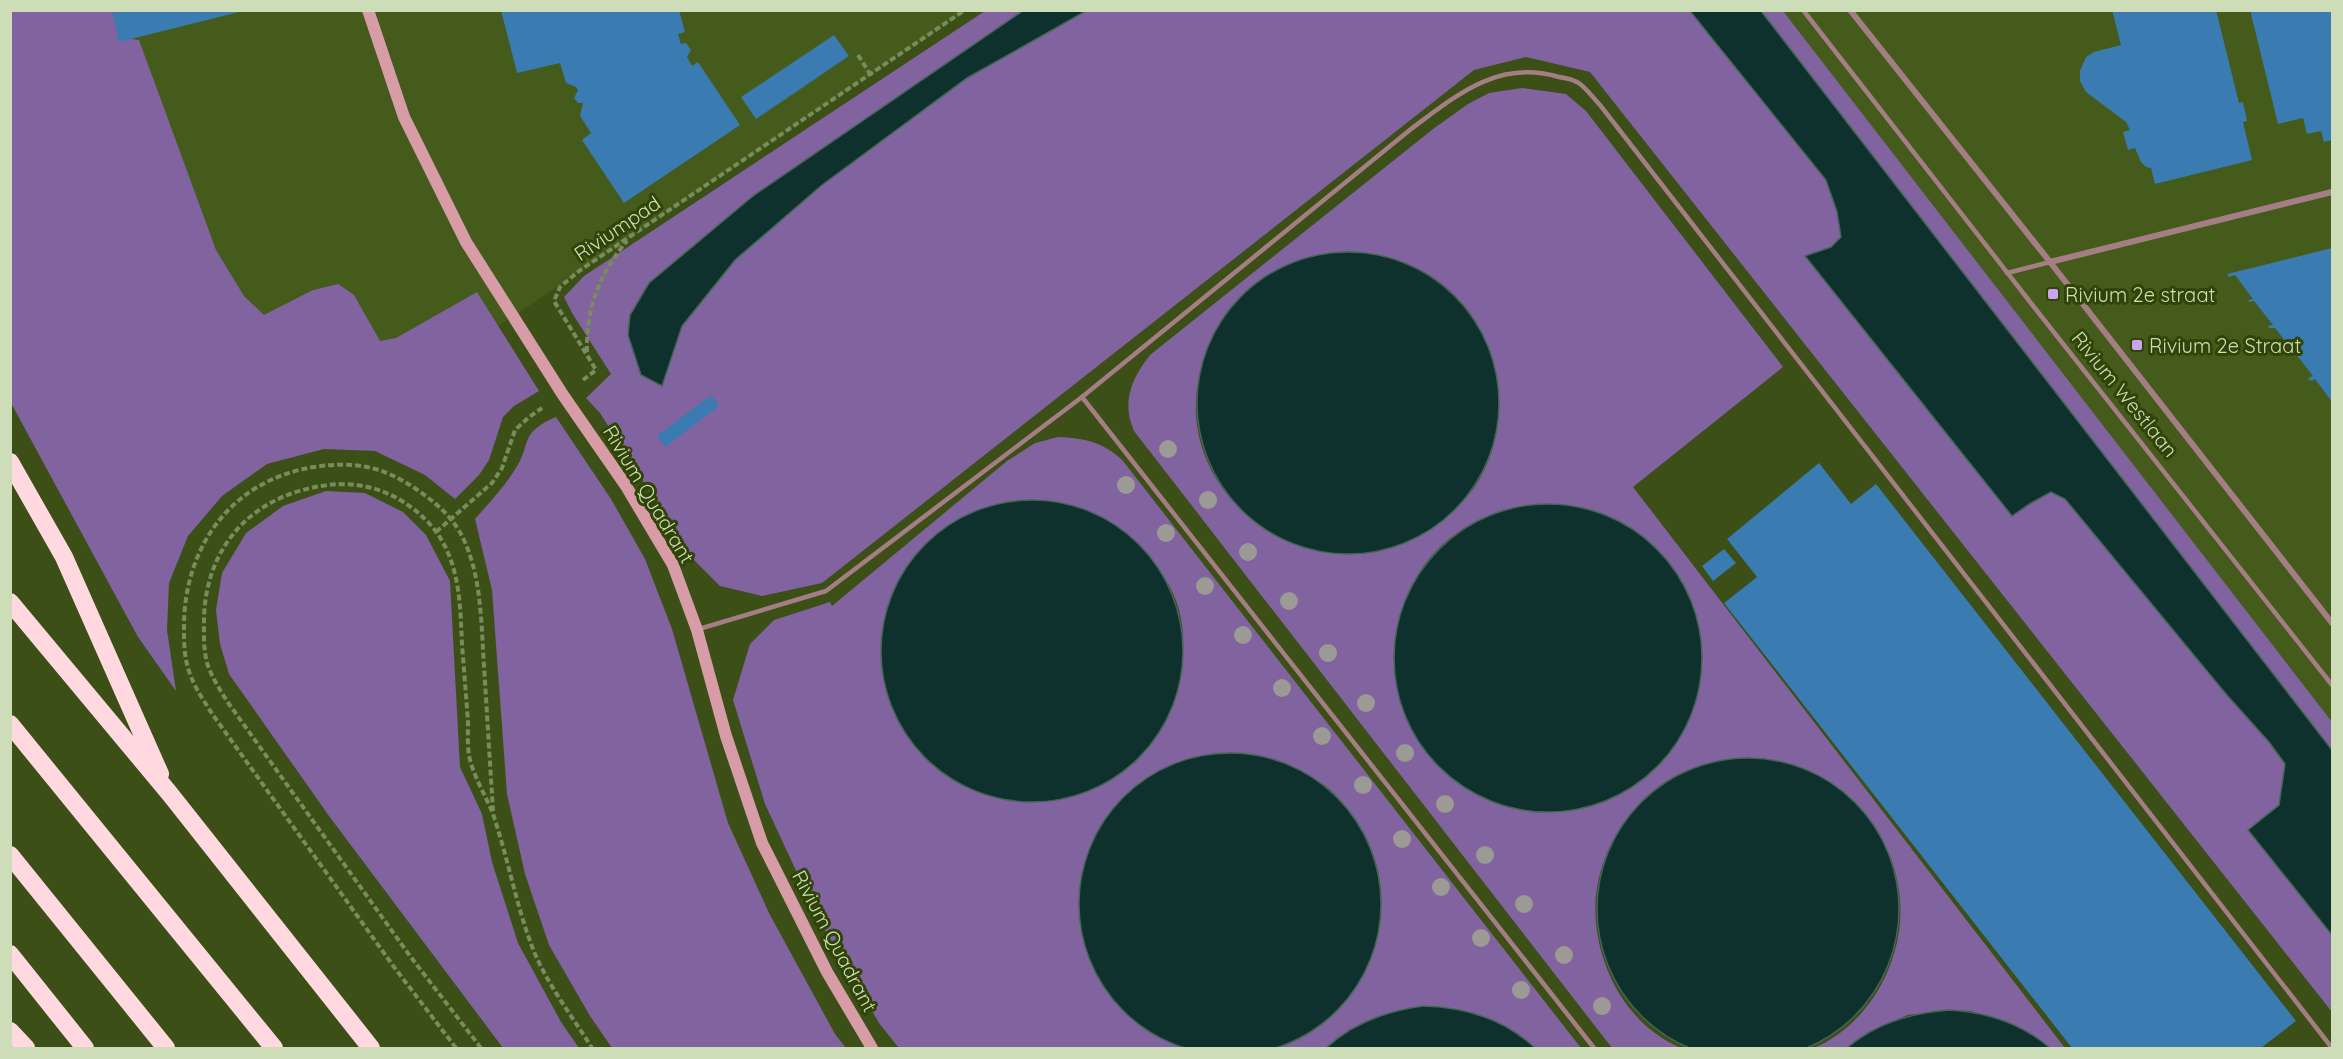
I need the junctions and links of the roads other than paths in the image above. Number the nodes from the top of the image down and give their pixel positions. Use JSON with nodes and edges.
{"nodes":[{"id":1,"x":368,"y":10,"type":"edge"},
{"id":2,"x":1803,"y":10,"type":"edge"},
{"id":3,"x":1850,"y":10,"type":"edge"},
{"id":4,"x":2332,"y":192,"type":"edge"},
{"id":5,"x":2050,"y":262,"type":"junction"},
{"id":6,"x":2007,"y":273,"type":"junction"},
{"id":7,"x":1082,"y":397,"type":"junction"},
{"id":8,"x":10,"y":462,"type":"edge"},
{"id":9,"x":10,"y":602,"type":"edge"},
{"id":10,"x":2332,"y":623,"type":"edge"},
{"id":11,"x":697,"y":630,"type":"junction"},
{"id":12,"x":2332,"y":685,"type":"edge"},
{"id":13,"x":10,"y":724,"type":"edge"},
{"id":14,"x":170,"y":795,"type":"junction"},
{"id":15,"x":10,"y":855,"type":"edge"},
{"id":16,"x":10,"y":954,"type":"edge"},
{"id":17,"x":10,"y":1031,"type":"edge"},
{"id":18,"x":26,"y":1048,"type":"edge"},
{"id":19,"x":86,"y":1048,"type":"edge"},
{"id":20,"x":166,"y":1048,"type":"edge"},
{"id":21,"x":274,"y":1048,"type":"edge"},
{"id":22,"x":371,"y":1048,"type":"edge"},
{"id":23,"x":872,"y":1048,"type":"edge"},
{"id":24,"x":1594,"y":1048,"type":"edge"},
{"id":25,"x":2332,"y":1048,"type":"edge"}],
"edges":[{"from":1,"to":11,"type":"street","name":"Rivium Quadrant"},
{"from":2,"to":6,"type":"lane","name":"Rivium Westlaan"},
{"from":3,"to":5,"type":"street","name":"Rivium Westlaan"},
{"from":4,"to":5,"type":"street"},
{"from":5,"to":6,"type":"lane"},
{"from":5,"to":10,"type":"street","name":"Rivium Westlaan"},
{"from":6,"to":12,"type":"lane","name":"Rivium Westlaan"},
{"from":7,"to":11,"type":"lane"},
{"from":7,"to":24,"type":"lane"},
{"from":7,"to":25,"type":"lane"},
{"from":8,"to":14,"type":"highway"},
{"from":9,"to":14,"type":"highway"},
{"from":11,"to":23,"type":"street","name":"Rivium Quadrant"},
{"from":13,"to":21,"type":"highway"},
{"from":14,"to":22,"type":"highway"},
{"from":15,"to":20,"type":"highway"},
{"from":16,"to":19,"type":"highway"},
{"from":17,"to":18,"type":"highway"}]}
